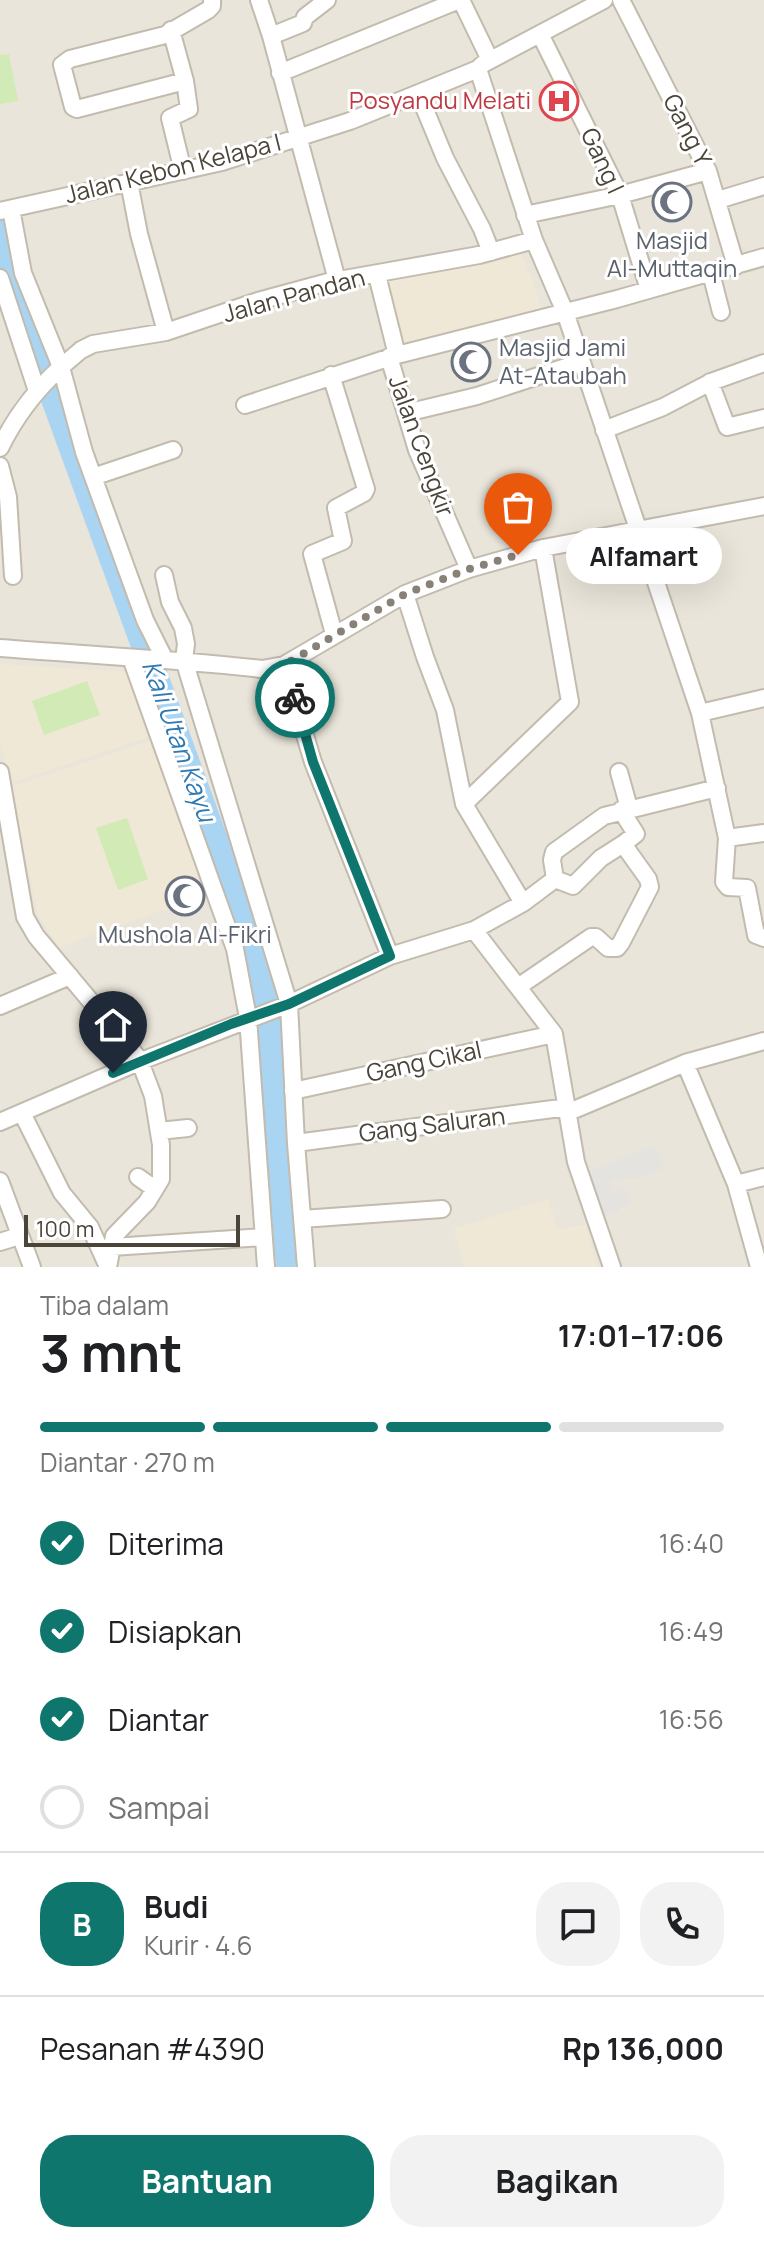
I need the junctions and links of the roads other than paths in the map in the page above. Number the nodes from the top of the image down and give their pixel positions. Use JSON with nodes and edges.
{"nodes":[{"id":1,"x":212,"y":0,"type":"edge"},
{"id":2,"x":259,"y":0,"type":"edge"},
{"id":3,"x":327,"y":0,"type":"edge"},
{"id":4,"x":460,"y":0,"type":"edge"},
{"id":5,"x":604,"y":0,"type":"edge"},
{"id":6,"x":621,"y":0,"type":"edge"},
{"id":7,"x":576,"y":6,"type":"edge"},
{"id":8,"x":171,"y":30,"type":"junction"},
{"id":9,"x":271,"y":36,"type":"junction"},
{"id":10,"x":542,"y":39,"type":"junction"},
{"id":11,"x":484,"y":64,"type":"junction"},
{"id":12,"x":280,"y":73,"type":"junction"},
{"id":13,"x":185,"y":81,"type":"junction"},
{"id":14,"x":419,"y":95,"type":"junction"},
{"id":15,"x":298,"y":137,"type":"junction"},
{"id":16,"x":183,"y":171,"type":"junction"},
{"id":17,"x":708,"y":171,"type":"junction"},
{"id":18,"x":129,"y":182,"type":"junction"},
{"id":19,"x":764,"y":186,"type":"edge"},
{"id":20,"x":620,"y":195,"type":"junction"},
{"id":21,"x":718,"y":200,"type":"junction"},
{"id":22,"x":6,"y":210,"type":"edge"},
{"id":23,"x":525,"y":215,"type":"junction"},
{"id":24,"x":534,"y":240,"type":"junction"},
{"id":25,"x":491,"y":252,"type":"junction"},
{"id":26,"x":764,"y":257,"type":"edge"},
{"id":27,"x":736,"y":266,"type":"junction"},
{"id":28,"x":711,"y":273,"type":"junction"},
{"id":29,"x":377,"y":275,"type":"junction"},
{"id":30,"x":0,"y":278,"type":"edge"},
{"id":31,"x":337,"y":280,"type":"junction"},
{"id":32,"x":648,"y":287,"type":"junction"},
{"id":33,"x":565,"y":312,"type":"junction"},
{"id":34,"x":721,"y":312,"type":"dead end"},
{"id":35,"x":166,"y":332,"type":"junction"},
{"id":36,"x":393,"y":356,"type":"junction"},
{"id":37,"x":581,"y":362,"type":"junction"},
{"id":38,"x":764,"y":363,"type":"edge"},
{"id":39,"x":61,"y":367,"type":"junction"},
{"id":40,"x":331,"y":375,"type":"junction"},
{"id":41,"x":710,"y":382,"type":"junction"},
{"id":42,"x":38,"y":389,"type":"junction"},
{"id":43,"x":245,"y":405,"type":"dead end"},
{"id":44,"x":406,"y":413,"type":"junction"},
{"id":45,"x":764,"y":418,"type":"edge"},
{"id":46,"x":604,"y":430,"type":"junction"},
{"id":47,"x":0,"y":448,"type":"edge"},
{"id":48,"x":173,"y":450,"type":"dead end"},
{"id":49,"x":0,"y":466,"type":"edge"},
{"id":50,"x":93,"y":477,"type":"junction"},
{"id":51,"x":764,"y":506,"type":"edge"},
{"id":52,"x":638,"y":530,"type":"junction"},
{"id":53,"x":543,"y":548,"type":"junction"},
{"id":54,"x":469,"y":569,"type":"junction"},
{"id":55,"x":164,"y":575,"type":"dead end"},
{"id":56,"x":13,"y":576,"type":"dead end"},
{"id":57,"x":405,"y":594,"type":"junction"},
{"id":58,"x":334,"y":634,"type":"junction"},
{"id":59,"x":0,"y":648,"type":"edge"},
{"id":60,"x":136,"y":658,"type":"junction"},
{"id":61,"x":162,"y":658,"type":"junction"},
{"id":62,"x":184,"y":660,"type":"junction"},
{"id":63,"x":284,"y":665,"type":"junction"},
{"id":64,"x":764,"y":698,"type":"edge"},
{"id":65,"x":700,"y":713,"type":"junction"},
{"id":66,"x":0,"y":772,"type":"edge"},
{"id":67,"x":619,"y":772,"type":"dead end"},
{"id":68,"x":717,"y":788,"type":"junction"},
{"id":69,"x":464,"y":804,"type":"junction"},
{"id":70,"x":625,"y":809,"type":"junction"},
{"id":71,"x":764,"y":833,"type":"edge"},
{"id":72,"x":727,"y":838,"type":"junction"},
{"id":73,"x":623,"y":844,"type":"junction"},
{"id":74,"x":8,"y":861,"type":"edge"},
{"id":75,"x":555,"y":879,"type":"junction"},
{"id":76,"x":523,"y":903,"type":"junction"},
{"id":77,"x":474,"y":930,"type":"junction"},
{"id":78,"x":764,"y":938,"type":"edge"},
{"id":79,"x":390,"y":956,"type":"junction"},
{"id":80,"x":70,"y":976,"type":"junction"},
{"id":81,"x":518,"y":987,"type":"junction"},
{"id":82,"x":288,"y":1004,"type":"junction"},
{"id":83,"x":0,"y":1006,"type":"edge"},
{"id":84,"x":252,"y":1017,"type":"junction"},
{"id":85,"x":554,"y":1034,"type":"junction"},
{"id":86,"x":764,"y":1041,"type":"edge"},
{"id":87,"x":141,"y":1061,"type":"junction"},
{"id":88,"x":688,"y":1063,"type":"junction"},
{"id":89,"x":293,"y":1091,"type":"junction"},
{"id":90,"x":568,"y":1103,"type":"junction"},
{"id":91,"x":22,"y":1113,"type":"junction"},
{"id":92,"x":0,"y":1122,"type":"edge"},
{"id":93,"x":188,"y":1128,"type":"dead end"},
{"id":94,"x":159,"y":1131,"type":"junction"},
{"id":95,"x":296,"y":1143,"type":"junction"},
{"id":96,"x":138,"y":1177,"type":"dead end"},
{"id":97,"x":764,"y":1177,"type":"edge"},
{"id":98,"x":736,"y":1184,"type":"junction"},
{"id":99,"x":1,"y":1187,"type":"edge"},
{"id":100,"x":155,"y":1189,"type":"junction"},
{"id":101,"x":442,"y":1209,"type":"dead end"},
{"id":102,"x":302,"y":1219,"type":"junction"},
{"id":103,"x":19,"y":1236,"type":"junction"},
{"id":104,"x":264,"y":1237,"type":"junction"},
{"id":105,"x":0,"y":1242,"type":"edge"},
{"id":106,"x":112,"y":1247,"type":"junction"},
{"id":107,"x":32,"y":1267,"type":"edge"},
{"id":108,"x":108,"y":1267,"type":"edge"},
{"id":109,"x":266,"y":1267,"type":"edge"},
{"id":110,"x":306,"y":1267,"type":"edge"},
{"id":111,"x":612,"y":1267,"type":"edge"},
{"id":112,"x":759,"y":1267,"type":"edge"}],
"edges":[{"from":1,"to":8,"type":"street"},
{"from":2,"to":9,"type":"street"},
{"from":3,"to":9,"type":"street"},
{"from":4,"to":11,"type":"street"},
{"from":4,"to":12,"type":"street"},
{"from":5,"to":7,"type":"street","name":"Jalan Kebon Kelapa I"},
{"from":6,"to":17,"type":"street","name":"Gang Y"},
{"from":7,"to":10,"type":"street","name":"Jalan Kebon Kelapa I"},
{"from":8,"to":13,"type":"street"},
{"from":8,"to":13,"type":"street"},
{"from":9,"to":12,"type":"street"},
{"from":10,"to":11,"type":"street","name":"Jalan Kebon Kelapa I"},
{"from":10,"to":20,"type":"street","name":"Gang I"},
{"from":11,"to":14,"type":"street","name":"Jalan Kebon Kelapa I"},
{"from":11,"to":23,"type":"street"},
{"from":12,"to":15,"type":"street"},
{"from":13,"to":16,"type":"street"},
{"from":14,"to":15,"type":"street","name":"Jalan Kebon Kelapa I"},
{"from":14,"to":25,"type":"street"},
{"from":15,"to":16,"type":"street","name":"Jalan Kebon Kelapa I"},
{"from":15,"to":31,"type":"street"},
{"from":16,"to":18,"type":"street","name":"Jalan Kebon Kelapa I"},
{"from":17,"to":20,"type":"street"},
{"from":17,"to":21,"type":"street","name":"Gang Y"},
{"from":18,"to":22,"type":"street","name":"Jalan Kebon Kelapa I"},
{"from":18,"to":35,"type":"street"},
{"from":19,"to":21,"type":"street"},
{"from":20,"to":23,"type":"street"},
{"from":20,"to":32,"type":"street","name":"Gang I"},
{"from":21,"to":27,"type":"street","name":"Gang Y"},
{"from":22,"to":39,"type":"street"},
{"from":23,"to":24,"type":"street"},
{"from":24,"to":25,"type":"street","name":"Jalan Pandan"},
{"from":24,"to":33,"type":"street"},
{"from":25,"to":29,"type":"street","name":"Jalan Pandan"},
{"from":26,"to":27,"type":"street","name":"Jalan Cengkir"},
{"from":27,"to":28,"type":"street","name":"Jalan Cengkir"},
{"from":28,"to":32,"type":"street","name":"Jalan Cengkir"},
{"from":28,"to":34,"type":"street"},
{"from":29,"to":31,"type":"street","name":"Jalan Pandan"},
{"from":29,"to":36,"type":"street"},
{"from":30,"to":42,"type":"street"},
{"from":31,"to":35,"type":"street","name":"Jalan Pandan"},
{"from":32,"to":33,"type":"street","name":"Jalan Cengkir"},
{"from":33,"to":36,"type":"street","name":"Jalan Cengkir"},
{"from":33,"to":37,"type":"street"},
{"from":35,"to":39,"type":"street","name":"Jalan Pandan"},
{"from":36,"to":40,"type":"street"},
{"from":36,"to":44,"type":"street","name":"Jalan Cengkir"},
{"from":37,"to":44,"type":"street"},
{"from":37,"to":46,"type":"street"},
{"from":38,"to":41,"type":"street"},
{"from":39,"to":42,"type":"street","name":"Jalan Pandan"},
{"from":39,"to":50,"type":"street"},
{"from":40,"to":43,"type":"street"},
{"from":40,"to":58,"type":"street"},
{"from":41,"to":45,"type":"street"},
{"from":41,"to":46,"type":"street"},
{"from":42,"to":47,"type":"street","name":"Jalan Pandan"},
{"from":44,"to":54,"type":"street","name":"Jalan Cengkir"},
{"from":46,"to":52,"type":"street"},
{"from":48,"to":50,"type":"street"},
{"from":49,"to":56,"type":"street"},
{"from":50,"to":61,"type":"street"},
{"from":51,"to":52,"type":"street"},
{"from":52,"to":53,"type":"street"},
{"from":52,"to":65,"type":"street"},
{"from":53,"to":54,"type":"street"},
{"from":53,"to":69,"type":"street"},
{"from":54,"to":57,"type":"street"},
{"from":55,"to":62,"type":"street"},
{"from":57,"to":58,"type":"street"},
{"from":57,"to":69,"type":"street"},
{"from":58,"to":63,"type":"street"},
{"from":59,"to":60,"type":"street"},
{"from":60,"to":61,"type":"street"},
{"from":60,"to":84,"type":"street"},
{"from":61,"to":62,"type":"street"},
{"from":62,"to":63,"type":"street"},
{"from":62,"to":82,"type":"street"},
{"from":63,"to":79,"type":"street"},
{"from":64,"to":65,"type":"street"},
{"from":65,"to":68,"type":"street"},
{"from":66,"to":74,"type":"street"},
{"from":67,"to":70,"type":"street"},
{"from":68,"to":70,"type":"street"},
{"from":68,"to":72,"type":"street"},
{"from":69,"to":76,"type":"street"},
{"from":70,"to":73,"type":"street"},
{"from":70,"to":75,"type":"street"},
{"from":71,"to":72,"type":"street"},
{"from":72,"to":78,"type":"street"},
{"from":73,"to":75,"type":"street"},
{"from":73,"to":81,"type":"street"},
{"from":74,"to":80,"type":"street"},
{"from":75,"to":76,"type":"street"},
{"from":76,"to":77,"type":"street"},
{"from":77,"to":79,"type":"street"},
{"from":77,"to":81,"type":"street"},
{"from":79,"to":82,"type":"street"},
{"from":80,"to":83,"type":"street"},
{"from":80,"to":87,"type":"street"},
{"from":81,"to":85,"type":"street"},
{"from":82,"to":84,"type":"street"},
{"from":82,"to":89,"type":"street"},
{"from":84,"to":87,"type":"street"},
{"from":84,"to":104,"type":"street"},
{"from":85,"to":89,"type":"street","name":"Gang Cikal"},
{"from":85,"to":90,"type":"street"},
{"from":86,"to":88,"type":"street","name":"Gang Saluran"},
{"from":87,"to":91,"type":"street"},
{"from":87,"to":94,"type":"street"},
{"from":88,"to":90,"type":"street","name":"Gang Saluran"},
{"from":88,"to":98,"type":"street"},
{"from":89,"to":95,"type":"street"},
{"from":90,"to":95,"type":"street","name":"Gang Saluran"},
{"from":90,"to":111,"type":"street"},
{"from":91,"to":92,"type":"street"},
{"from":91,"to":108,"type":"street"},
{"from":93,"to":94,"type":"street"},
{"from":94,"to":100,"type":"street"},
{"from":95,"to":102,"type":"street"},
{"from":96,"to":100,"type":"street"},
{"from":97,"to":98,"type":"street"},
{"from":98,"to":112,"type":"street"},
{"from":99,"to":103,"type":"street"},
{"from":100,"to":106,"type":"street"},
{"from":101,"to":102,"type":"street"},
{"from":102,"to":110,"type":"street"},
{"from":103,"to":105,"type":"street"},
{"from":103,"to":107,"type":"street"},
{"from":104,"to":106,"type":"street"},
{"from":104,"to":109,"type":"street"},
{"from":106,"to":108,"type":"street"}]}
